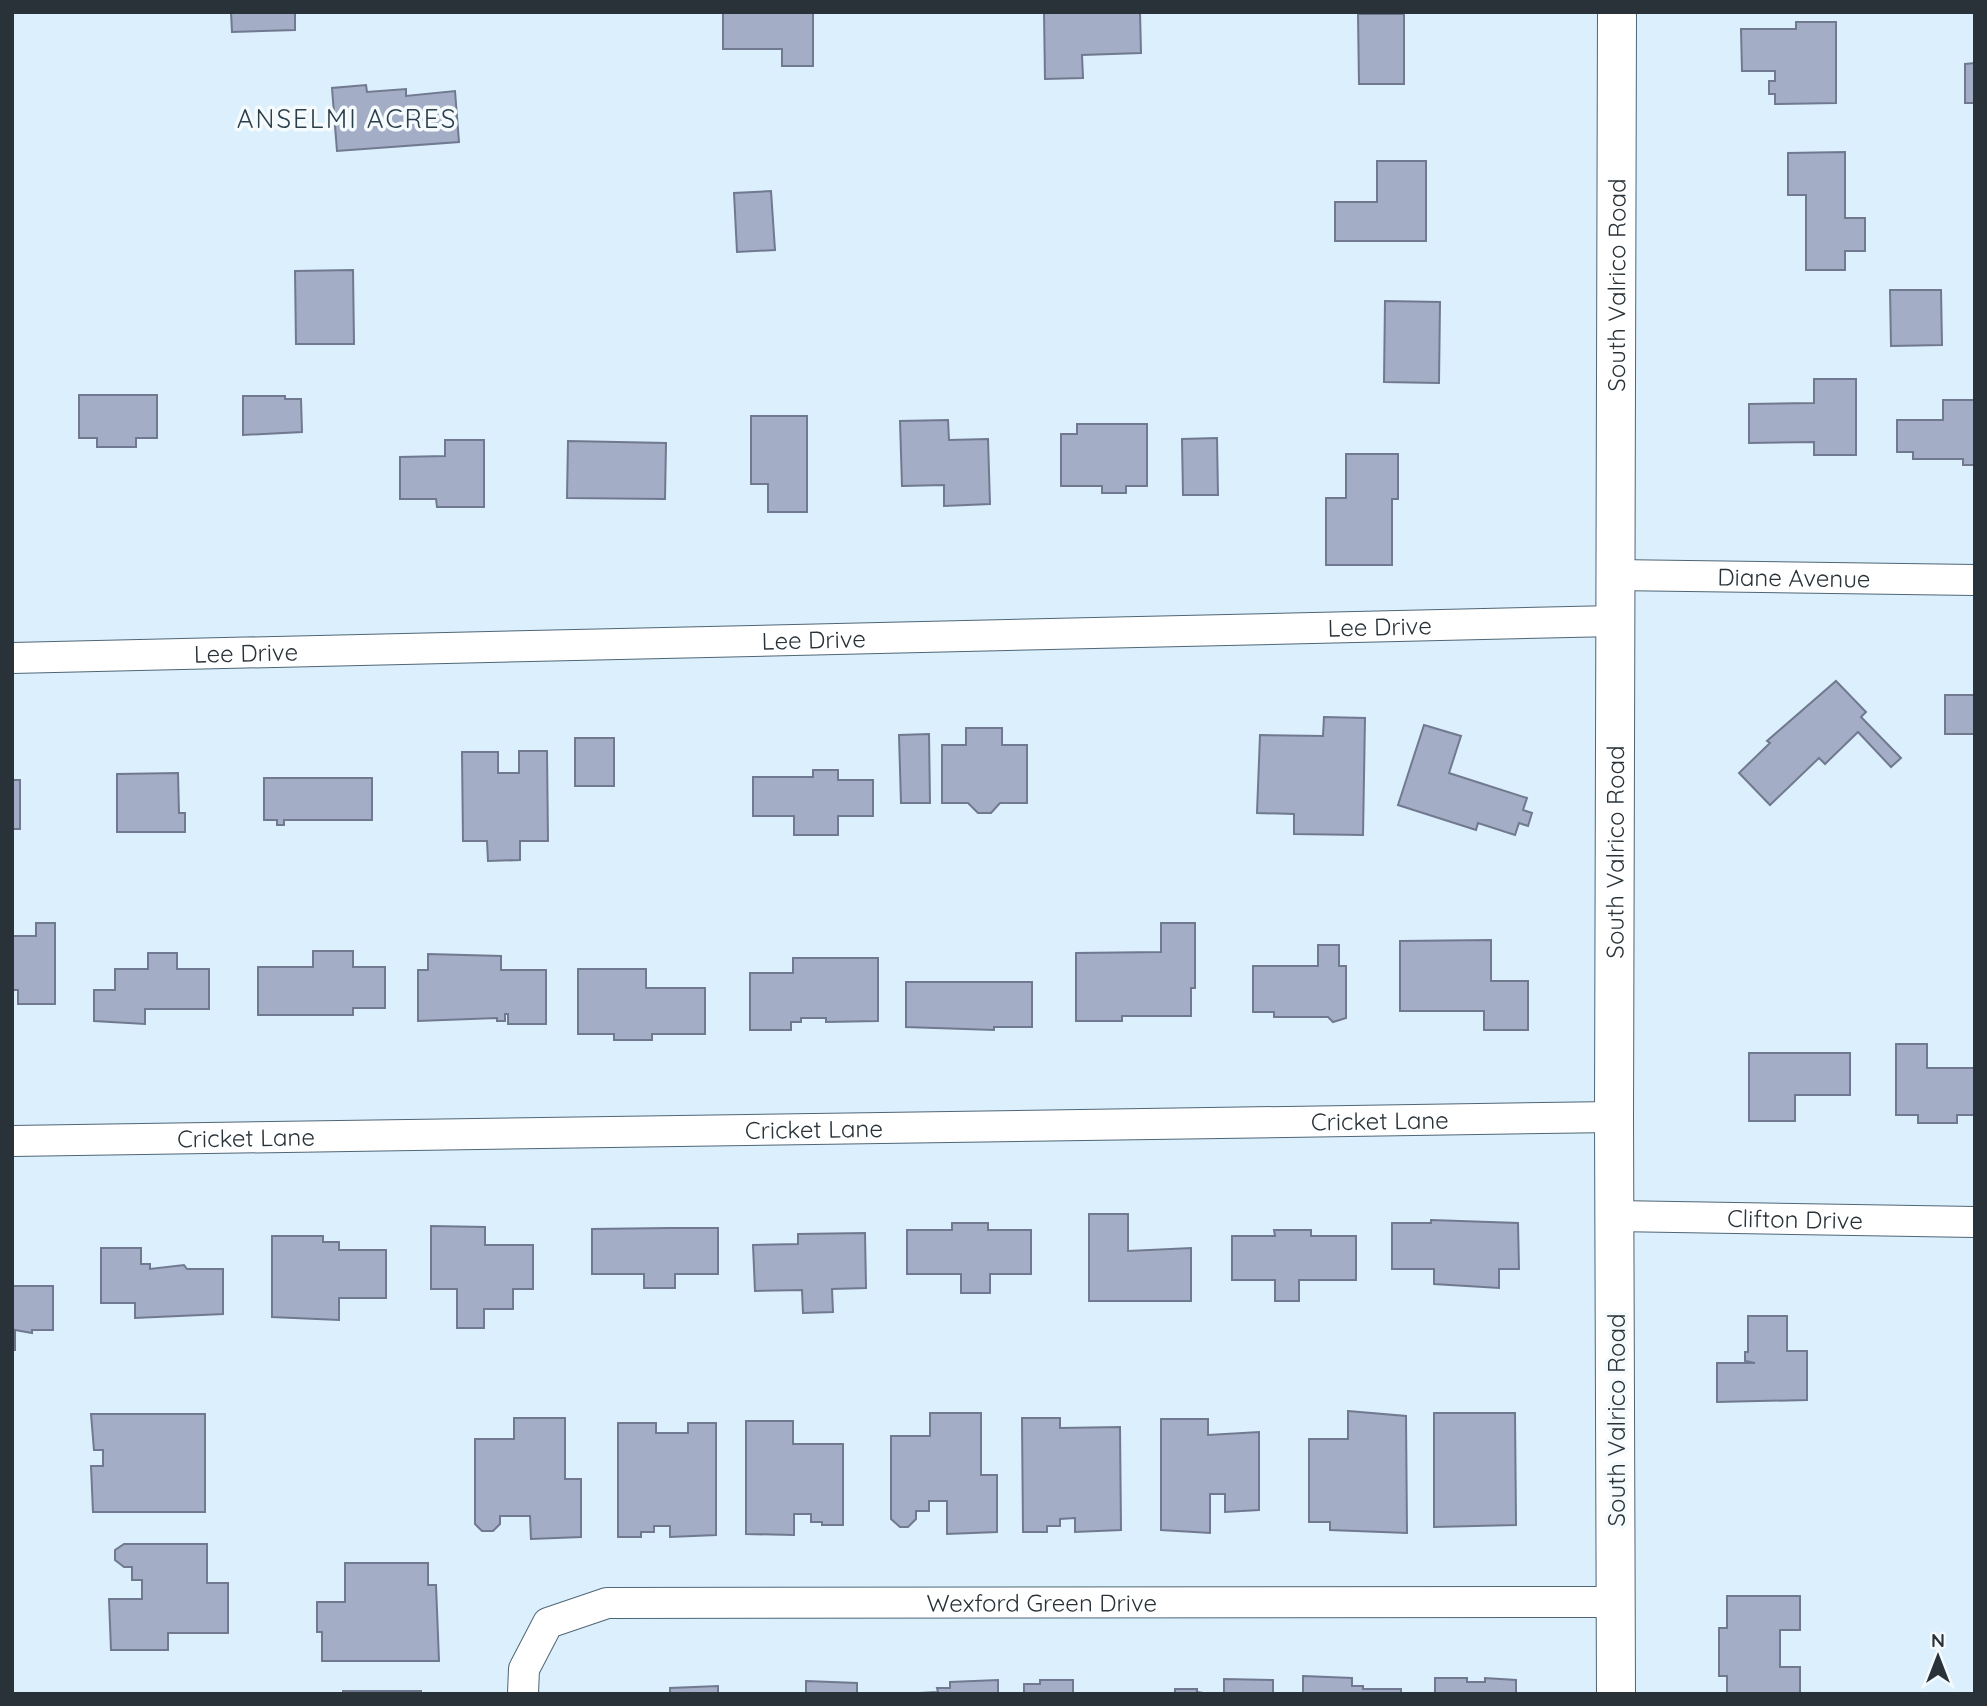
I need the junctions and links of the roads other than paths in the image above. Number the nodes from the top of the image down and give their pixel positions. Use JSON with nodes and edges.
{"nodes":[{"id":1,"x":1617,"y":12,"type":"edge"},
{"id":2,"x":1614,"y":575,"type":"junction"},
{"id":3,"x":1975,"y":580,"type":"edge"},
{"id":4,"x":1615,"y":621,"type":"junction"},
{"id":5,"x":12,"y":657,"type":"edge"},
{"id":6,"x":1614,"y":1117,"type":"junction"},
{"id":7,"x":12,"y":1141,"type":"edge"},
{"id":8,"x":1615,"y":1216,"type":"junction"},
{"id":9,"x":1975,"y":1222,"type":"edge"},
{"id":10,"x":1616,"y":1602,"type":"junction"},
{"id":11,"x":523,"y":1694,"type":"edge"},
{"id":12,"x":1616,"y":1694,"type":"edge"}],
"edges":[{"from":1,"to":2,"type":"street","name":"South Valrico Road"},
{"from":2,"to":3,"type":"street","name":"Diane Avenue"},
{"from":2,"to":4,"type":"street","name":"South Valrico Road"},
{"from":4,"to":5,"type":"street","name":"Lee Drive"},
{"from":4,"to":6,"type":"street","name":"South Valrico Road"},
{"from":6,"to":7,"type":"street","name":"Cricket Lane"},
{"from":6,"to":8,"type":"street","name":"South Valrico Road"},
{"from":8,"to":9,"type":"street","name":"Clifton Drive"},
{"from":8,"to":10,"type":"street","name":"South Valrico Road"},
{"from":10,"to":11,"type":"street","name":"Wexford Green Drive"},
{"from":10,"to":12,"type":"street","name":"South Valrico Road"}]}
